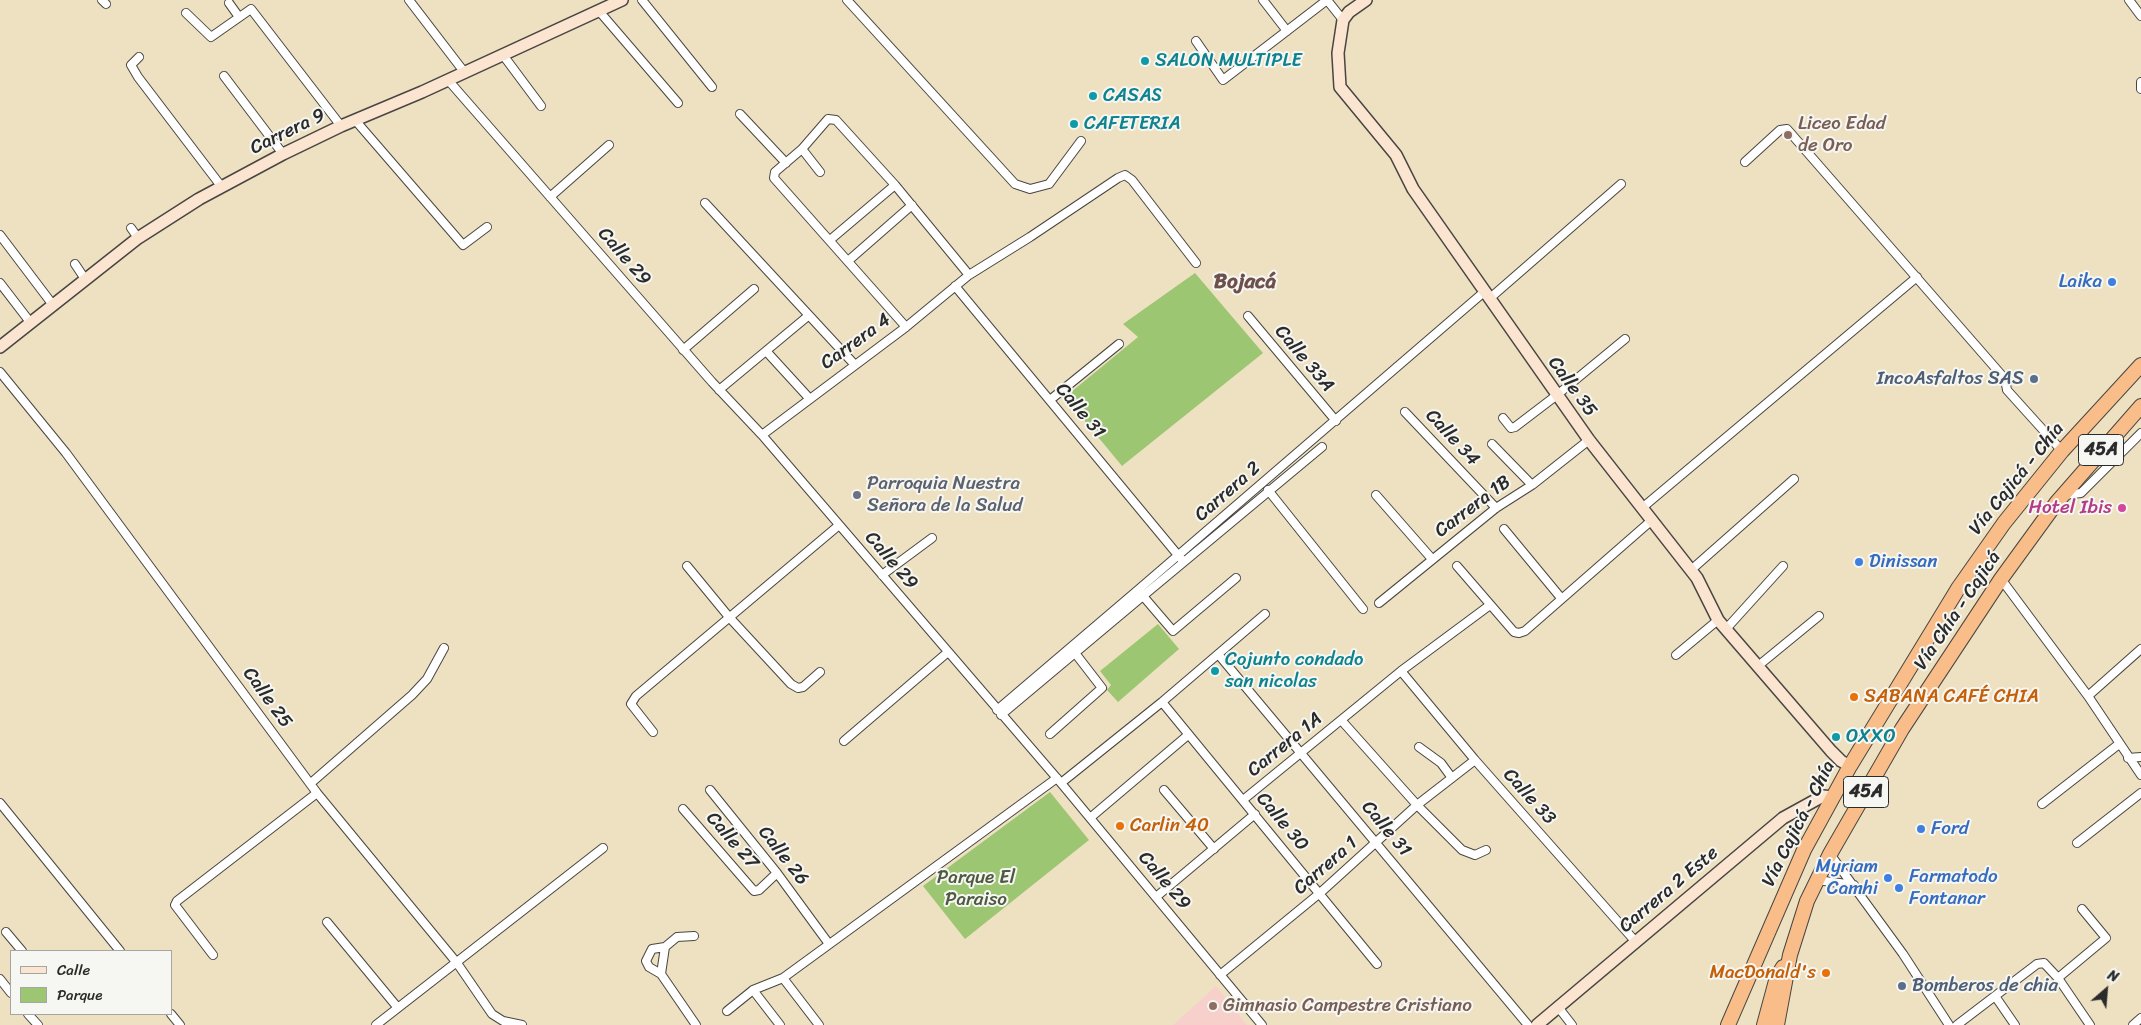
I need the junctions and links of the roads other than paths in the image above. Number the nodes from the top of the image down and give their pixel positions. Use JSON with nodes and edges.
{"nodes":[{"id":1,"x":409,"y":0,"type":"edge"},
{"id":2,"x":622,"y":0,"type":"edge"},
{"id":3,"x":642,"y":0,"type":"edge"},
{"id":4,"x":847,"y":0,"type":"edge"},
{"id":5,"x":1262,"y":0,"type":"edge"},
{"id":6,"x":1327,"y":0,"type":"edge"},
{"id":7,"x":1366,"y":0,"type":"edge"},
{"id":8,"x":2129,"y":0,"type":"edge"},
{"id":9,"x":229,"y":3,"type":"dead end"},
{"id":10,"x":599,"y":11,"type":"junction"},
{"id":11,"x":186,"y":13,"type":"dead end"},
{"id":12,"x":2141,"y":16,"type":"edge"},
{"id":13,"x":239,"y":17,"type":"junction"},
{"id":14,"x":1343,"y":20,"type":"junction"},
{"id":15,"x":1287,"y":31,"type":"junction"},
{"id":16,"x":1196,"y":40,"type":"dead end"},
{"id":17,"x":504,"y":55,"type":"junction"},
{"id":18,"x":139,"y":57,"type":"dead end"},
{"id":19,"x":465,"y":73,"type":"junction"},
{"id":20,"x":224,"y":76,"type":"dead end"},
{"id":21,"x":448,"y":80,"type":"junction"},
{"id":22,"x":2141,"y":82,"type":"edge"},
{"id":23,"x":712,"y":87,"type":"dead end"},
{"id":24,"x":2141,"y":89,"type":"edge"},
{"id":25,"x":678,"y":103,"type":"dead end"},
{"id":26,"x":541,"y":106,"type":"dead end"},
{"id":27,"x":740,"y":114,"type":"dead end"},
{"id":28,"x":355,"y":120,"type":"junction"},
{"id":29,"x":341,"y":126,"type":"junction"},
{"id":30,"x":1081,"y":141,"type":"dead end"},
{"id":31,"x":609,"y":145,"type":"dead end"},
{"id":32,"x":802,"y":149,"type":"junction"},
{"id":33,"x":283,"y":154,"type":"junction"},
{"id":34,"x":1745,"y":162,"type":"dead end"},
{"id":35,"x":786,"y":163,"type":"junction"},
{"id":36,"x":820,"y":172,"type":"dead end"},
{"id":37,"x":1621,"y":184,"type":"dead end"},
{"id":38,"x":895,"y":185,"type":"junction"},
{"id":39,"x":221,"y":186,"type":"junction"},
{"id":40,"x":550,"y":196,"type":"junction"},
{"id":41,"x":705,"y":203,"type":"dead end"},
{"id":42,"x":912,"y":205,"type":"junction"},
{"id":43,"x":487,"y":226,"type":"dead end"},
{"id":44,"x":131,"y":228,"type":"dead end"},
{"id":45,"x":0,"y":235,"type":"edge"},
{"id":46,"x":138,"y":238,"type":"junction"},
{"id":47,"x":830,"y":240,"type":"junction"},
{"id":48,"x":848,"y":261,"type":"junction"},
{"id":49,"x":1196,"y":263,"type":"dead end"},
{"id":50,"x":75,"y":264,"type":"dead end"},
{"id":51,"x":970,"y":275,"type":"junction"},
{"id":52,"x":1916,"y":277,"type":"junction"},
{"id":53,"x":85,"y":279,"type":"junction"},
{"id":54,"x":0,"y":283,"type":"edge"},
{"id":55,"x":955,"y":286,"type":"junction"},
{"id":56,"x":754,"y":289,"type":"dead end"},
{"id":57,"x":1486,"y":296,"type":"junction"},
{"id":58,"x":53,"y":305,"type":"junction"},
{"id":59,"x":808,"y":316,"type":"junction"},
{"id":60,"x":1248,"y":316,"type":"dead end"},
{"id":61,"x":30,"y":322,"type":"junction"},
{"id":62,"x":906,"y":327,"type":"junction"},
{"id":63,"x":1625,"y":338,"type":"dead end"},
{"id":64,"x":1119,"y":344,"type":"dead end"},
{"id":65,"x":0,"y":347,"type":"edge"},
{"id":66,"x":683,"y":350,"type":"junction"},
{"id":67,"x":766,"y":351,"type":"junction"},
{"id":68,"x":855,"y":365,"type":"junction"},
{"id":69,"x":2141,"y":365,"type":"edge"},
{"id":70,"x":0,"y":372,"type":"edge"},
{"id":71,"x":719,"y":390,"type":"junction"},
{"id":72,"x":1557,"y":395,"type":"junction"},
{"id":73,"x":809,"y":398,"type":"junction"},
{"id":74,"x":1050,"y":400,"type":"junction"},
{"id":75,"x":2141,"y":406,"type":"edge"},
{"id":76,"x":1405,"y":412,"type":"dead end"},
{"id":77,"x":1503,"y":418,"type":"dead end"},
{"id":78,"x":1336,"y":421,"type":"junction"},
{"id":79,"x":2141,"y":433,"type":"edge"},
{"id":80,"x":762,"y":435,"type":"junction"},
{"id":81,"x":1589,"y":440,"type":"junction"},
{"id":82,"x":1492,"y":444,"type":"dead end"},
{"id":83,"x":1322,"y":447,"type":"dead end"},
{"id":84,"x":2062,"y":451,"type":"junction"},
{"id":85,"x":1794,"y":479,"type":"dead end"},
{"id":86,"x":1532,"y":485,"type":"junction"},
{"id":87,"x":1268,"y":490,"type":"junction"},
{"id":88,"x":1376,"y":495,"type":"dead end"},
{"id":89,"x":2064,"y":495,"type":"junction"},
{"id":90,"x":1233,"y":508,"type":"junction"},
{"id":91,"x":1496,"y":508,"type":"junction"},
{"id":92,"x":1642,"y":508,"type":"junction"},
{"id":93,"x":1239,"y":515,"type":"junction"},
{"id":94,"x":1652,"y":520,"type":"junction"},
{"id":95,"x":838,"y":526,"type":"junction"},
{"id":96,"x":1504,"y":529,"type":"dead end"},
{"id":97,"x":932,"y":538,"type":"dead end"},
{"id":98,"x":1432,"y":559,"type":"junction"},
{"id":99,"x":1182,"y":560,"type":"junction"},
{"id":100,"x":688,"y":566,"type":"dead end"},
{"id":101,"x":1457,"y":566,"type":"dead end"},
{"id":102,"x":1784,"y":566,"type":"dead end"},
{"id":103,"x":1691,"y":570,"type":"junction"},
{"id":104,"x":882,"y":575,"type":"junction"},
{"id":105,"x":1236,"y":578,"type":"dead end"},
{"id":106,"x":2002,"y":579,"type":"junction"},
{"id":107,"x":1141,"y":593,"type":"junction"},
{"id":108,"x":1561,"y":598,"type":"junction"},
{"id":109,"x":1379,"y":603,"type":"dead end"},
{"id":110,"x":1490,"y":605,"type":"junction"},
{"id":111,"x":1363,"y":609,"type":"dead end"},
{"id":112,"x":1265,"y":614,"type":"dead end"},
{"id":113,"x":1819,"y":616,"type":"dead end"},
{"id":114,"x":729,"y":617,"type":"junction"},
{"id":115,"x":1718,"y":620,"type":"junction"},
{"id":116,"x":1726,"y":629,"type":"junction"},
{"id":117,"x":444,"y":648,"type":"dead end"},
{"id":118,"x":2141,"y":649,"type":"edge"},
{"id":119,"x":948,"y":652,"type":"junction"},
{"id":120,"x":1075,"y":653,"type":"junction"},
{"id":121,"x":1218,"y":654,"type":"junction"},
{"id":122,"x":1676,"y":655,"type":"dead end"},
{"id":123,"x":1758,"y":666,"type":"junction"},
{"id":124,"x":1401,"y":671,"type":"junction"},
{"id":125,"x":820,"y":672,"type":"dead end"},
{"id":126,"x":2088,"y":696,"type":"junction"},
{"id":127,"x":1162,"y":702,"type":"junction"},
{"id":128,"x":999,"y":712,"type":"junction"},
{"id":129,"x":1342,"y":721,"type":"junction"},
{"id":130,"x":653,"y":732,"type":"dead end"},
{"id":131,"x":1050,"y":734,"type":"dead end"},
{"id":132,"x":1188,"y":735,"type":"junction"},
{"id":133,"x":844,"y":741,"type":"dead end"},
{"id":134,"x":2119,"y":744,"type":"junction"},
{"id":135,"x":1419,"y":747,"type":"dead end"},
{"id":136,"x":1301,"y":754,"type":"junction"},
{"id":137,"x":2141,"y":757,"type":"edge"},
{"id":138,"x":2128,"y":758,"type":"junction"},
{"id":139,"x":1475,"y":760,"type":"junction"},
{"id":140,"x":1850,"y":766,"type":"junction"},
{"id":141,"x":2141,"y":775,"type":"edge"},
{"id":142,"x":1452,"y":778,"type":"junction"},
{"id":143,"x":1059,"y":780,"type":"junction"},
{"id":144,"x":311,"y":783,"type":"junction"},
{"id":145,"x":710,"y":790,"type":"dead end"},
{"id":146,"x":1164,"y":790,"type":"dead end"},
{"id":147,"x":318,"y":793,"type":"junction"},
{"id":148,"x":2141,"y":793,"type":"edge"},
{"id":149,"x":1833,"y":797,"type":"junction"},
{"id":150,"x":1243,"y":800,"type":"junction"},
{"id":151,"x":0,"y":803,"type":"edge"},
{"id":152,"x":2042,"y":804,"type":"dead end"},
{"id":153,"x":1417,"y":805,"type":"junction"},
{"id":154,"x":683,"y":809,"type":"dead end"},
{"id":155,"x":1255,"y":814,"type":"junction"},
{"id":156,"x":1090,"y":818,"type":"junction"},
{"id":157,"x":1377,"y":843,"type":"junction"},
{"id":158,"x":2077,"y":843,"type":"dead end"},
{"id":159,"x":603,"y":848,"type":"dead end"},
{"id":160,"x":1214,"y":848,"type":"junction"},
{"id":161,"x":1486,"y":850,"type":"dead end"},
{"id":162,"x":1830,"y":854,"type":"junction"},
{"id":163,"x":777,"y":873,"type":"junction"},
{"id":164,"x":1817,"y":880,"type":"junction"},
{"id":165,"x":1854,"y":885,"type":"junction"},
{"id":166,"x":1320,"y":893,"type":"junction"},
{"id":167,"x":1156,"y":897,"type":"junction"},
{"id":168,"x":2082,"y":909,"type":"dead end"},
{"id":169,"x":327,"y":922,"type":"dead end"},
{"id":170,"x":6,"y":932,"type":"dead end"},
{"id":171,"x":694,"y":936,"type":"dead end"},
{"id":172,"x":1636,"y":942,"type":"junction"},
{"id":173,"x":829,"y":944,"type":"junction"},
{"id":174,"x":666,"y":947,"type":"junction"},
{"id":175,"x":21,"y":950,"type":"edge"},
{"id":176,"x":119,"y":950,"type":"edge"},
{"id":177,"x":213,"y":955,"type":"dead end"},
{"id":178,"x":1790,"y":955,"type":"junction"},
{"id":179,"x":457,"y":963,"type":"junction"},
{"id":180,"x":1377,"y":964,"type":"dead end"},
{"id":181,"x":661,"y":974,"type":"junction"},
{"id":182,"x":1220,"y":975,"type":"junction"},
{"id":183,"x":783,"y":978,"type":"junction"},
{"id":184,"x":2058,"y":978,"type":"junction"},
{"id":185,"x":0,"y":980,"type":"edge"},
{"id":186,"x":753,"y":990,"type":"junction"},
{"id":187,"x":6,"y":991,"type":"edge"},
{"id":188,"x":1741,"y":994,"type":"junction"},
{"id":189,"x":1995,"y":996,"type":"junction"},
{"id":190,"x":1558,"y":1007,"type":"junction"},
{"id":191,"x":398,"y":1008,"type":"junction"},
{"id":192,"x":727,"y":1011,"type":"dead end"},
{"id":193,"x":171,"y":1015,"type":"edge"},
{"id":194,"x":2141,"y":1018,"type":"edge"},
{"id":195,"x":180,"y":1025,"type":"edge"},
{"id":196,"x":376,"y":1025,"type":"edge"},
{"id":197,"x":522,"y":1025,"type":"edge"},
{"id":198,"x":696,"y":1025,"type":"edge"},
{"id":199,"x":780,"y":1025,"type":"edge"},
{"id":200,"x":818,"y":1025,"type":"edge"},
{"id":201,"x":1262,"y":1025,"type":"edge"},
{"id":202,"x":1528,"y":1025,"type":"edge"},
{"id":203,"x":1537,"y":1025,"type":"edge"},
{"id":204,"x":1572,"y":1025,"type":"edge"},
{"id":205,"x":1728,"y":1025,"type":"edge"},
{"id":206,"x":1737,"y":1025,"type":"edge"},
{"id":207,"x":1764,"y":1025,"type":"edge"},
{"id":208,"x":1777,"y":1025,"type":"edge"},
{"id":209,"x":1949,"y":1025,"type":"edge"},
{"id":210,"x":1957,"y":1025,"type":"edge"},
{"id":211,"x":2016,"y":1025,"type":"edge"},
{"id":212,"x":2090,"y":1025,"type":"edge"},
{"id":213,"x":2133,"y":1025,"type":"edge"}],
"edges":[{"from":1,"to":19,"type":"street"},
{"from":2,"to":10,"type":"street","name":"Carrera 9"},
{"from":3,"to":23,"type":"street"},
{"from":4,"to":30,"type":"street"},
{"from":5,"to":15,"type":"street"},
{"from":6,"to":14,"type":"street"},
{"from":6,"to":15,"type":"street"},
{"from":7,"to":14,"type":"street"},
{"from":8,"to":12,"type":"street"},
{"from":9,"to":13,"type":"street"},
{"from":10,"to":17,"type":"street","name":"Carrera 9"},
{"from":10,"to":25,"type":"street"},
{"from":11,"to":13,"type":"street"},
{"from":13,"to":29,"type":"street"},
{"from":14,"to":57,"type":"street","name":"Calle 35"},
{"from":15,"to":16,"type":"street"},
{"from":17,"to":19,"type":"street","name":"Carrera 9"},
{"from":17,"to":26,"type":"street"},
{"from":18,"to":39,"type":"street"},
{"from":19,"to":21,"type":"street","name":"Carrera 9"},
{"from":20,"to":33,"type":"street"},
{"from":21,"to":28,"type":"street","name":"Carrera 9"},
{"from":21,"to":40,"type":"street","name":"Calle 29"},
{"from":22,"to":24,"type":"street"},
{"from":27,"to":35,"type":"street"},
{"from":28,"to":29,"type":"street","name":"Carrera 9"},
{"from":28,"to":43,"type":"street"},
{"from":29,"to":33,"type":"street","name":"Carrera 9"},
{"from":31,"to":40,"type":"street"},
{"from":32,"to":35,"type":"street"},
{"from":32,"to":36,"type":"street"},
{"from":32,"to":38,"type":"street"},
{"from":33,"to":39,"type":"street","name":"Carrera 9"},
{"from":34,"to":52,"type":"street"},
{"from":35,"to":47,"type":"street"},
{"from":37,"to":57,"type":"street","name":"Carrera 2"},
{"from":38,"to":42,"type":"street"},
{"from":38,"to":47,"type":"street"},
{"from":39,"to":46,"type":"street","name":"Carrera 9"},
{"from":40,"to":66,"type":"street","name":"Calle 29"},
{"from":41,"to":59,"type":"street"},
{"from":42,"to":48,"type":"street"},
{"from":42,"to":51,"type":"street"},
{"from":44,"to":46,"type":"street"},
{"from":45,"to":58,"type":"street"},
{"from":46,"to":53,"type":"street","name":"Carrera 9"},
{"from":47,"to":48,"type":"street"},
{"from":48,"to":62,"type":"street"},
{"from":49,"to":51,"type":"street","name":"Carrera 4"},
{"from":50,"to":53,"type":"street"},
{"from":51,"to":55,"type":"street","name":"Carrera 4"},
{"from":52,"to":84,"type":"street"},
{"from":52,"to":92,"type":"street"},
{"from":53,"to":58,"type":"street","name":"Carrera 9"},
{"from":54,"to":61,"type":"street"},
{"from":55,"to":62,"type":"street","name":"Carrera 4"},
{"from":55,"to":74,"type":"street","name":"Calle 31"},
{"from":56,"to":66,"type":"street"},
{"from":57,"to":72,"type":"street","name":"Calle 35"},
{"from":57,"to":78,"type":"street","name":"Carrera 2"},
{"from":58,"to":61,"type":"street","name":"Carrera 9"},
{"from":59,"to":67,"type":"street"},
{"from":59,"to":68,"type":"street"},
{"from":60,"to":78,"type":"street","name":"Calle 33A"},
{"from":61,"to":65,"type":"street","name":"Carrera 9"},
{"from":62,"to":68,"type":"street","name":"Carrera 4"},
{"from":63,"to":72,"type":"street"},
{"from":64,"to":74,"type":"street"},
{"from":66,"to":71,"type":"street","name":"Calle 29"},
{"from":67,"to":71,"type":"street"},
{"from":67,"to":73,"type":"street"},
{"from":68,"to":73,"type":"street","name":"Carrera 4"},
{"from":69,"to":84,"type":"highway","name":"Vía Cajicá - Chía","number":"45A"},
{"from":70,"to":144,"type":"street","name":"Calle 25"},
{"from":71,"to":80,"type":"street","name":"Calle 29"},
{"from":72,"to":77,"type":"street"},
{"from":72,"to":81,"type":"street","name":"Calle 35"},
{"from":73,"to":80,"type":"street","name":"Carrera 4"},
{"from":74,"to":99,"type":"street","name":"Calle 31"},
{"from":75,"to":89,"type":"highway","name":"Vía Chía - Cajicá","number":"45A"},
{"from":76,"to":91,"type":"street","name":"Calle 34"},
{"from":78,"to":90,"type":"street","name":"Carrera 2"},
{"from":79,"to":89,"type":"street"},
{"from":80,"to":95,"type":"street","name":"Calle 29"},
{"from":81,"to":86,"type":"street","name":"Carrera 1B"},
{"from":81,"to":92,"type":"street","name":"Calle 35"},
{"from":82,"to":86,"type":"street"},
{"from":83,"to":87,"type":"street"},
{"from":84,"to":140,"type":"highway","name":"Vía Cajicá - Chía","number":"45A"},
{"from":85,"to":103,"type":"street"},
{"from":86,"to":91,"type":"street","name":"Carrera 1B"},
{"from":87,"to":93,"type":"street"},
{"from":87,"to":111,"type":"street"},
{"from":88,"to":98,"type":"street"},
{"from":89,"to":106,"type":"highway","name":"Vía Chía - Cajicá","number":"45A"},
{"from":90,"to":93,"type":"street"},
{"from":90,"to":99,"type":"street","name":"Carrera 2"},
{"from":91,"to":98,"type":"street","name":"Carrera 1B"},
{"from":92,"to":94,"type":"street","name":"Calle 35"},
{"from":93,"to":99,"type":"street"},
{"from":94,"to":103,"type":"street","name":"Calle 35"},
{"from":94,"to":108,"type":"street"},
{"from":95,"to":104,"type":"street","name":"Calle 29"},
{"from":95,"to":114,"type":"street"},
{"from":96,"to":108,"type":"street"},
{"from":97,"to":104,"type":"street"},
{"from":98,"to":109,"type":"street","name":"Carrera 1B"},
{"from":99,"to":107,"type":"street"},
{"from":100,"to":114,"type":"street"},
{"from":101,"to":110,"type":"street"},
{"from":102,"to":116,"type":"street"},
{"from":103,"to":115,"type":"street","name":"Calle 35"},
{"from":104,"to":119,"type":"street","name":"Calle 29"},
{"from":105,"to":107,"type":"street"},
{"from":106,"to":126,"type":"street"},
{"from":106,"to":162,"type":"highway","name":"Vía Chía - Cajicá","number":"45A"},
{"from":107,"to":120,"type":"street"},
{"from":107,"to":128,"type":"street"},
{"from":108,"to":110,"type":"street"},
{"from":110,"to":124,"type":"street","name":"Carrera 1A"},
{"from":112,"to":121,"type":"street"},
{"from":113,"to":123,"type":"street"},
{"from":114,"to":125,"type":"street"},
{"from":114,"to":130,"type":"street"},
{"from":115,"to":116,"type":"street","name":"Calle 35"},
{"from":115,"to":122,"type":"street"},
{"from":116,"to":123,"type":"street","name":"Calle 35"},
{"from":117,"to":144,"type":"street"},
{"from":118,"to":126,"type":"street"},
{"from":119,"to":128,"type":"street","name":"Calle 29"},
{"from":119,"to":133,"type":"street"},
{"from":120,"to":128,"type":"street"},
{"from":120,"to":131,"type":"street"},
{"from":121,"to":127,"type":"street"},
{"from":121,"to":136,"type":"street","name":"Calle 31"},
{"from":123,"to":140,"type":"street","name":"Calle 35"},
{"from":124,"to":129,"type":"street","name":"Carrera 1A"},
{"from":124,"to":139,"type":"street","name":"Calle 33"},
{"from":126,"to":134,"type":"street"},
{"from":127,"to":132,"type":"street","name":"Calle 30"},
{"from":127,"to":143,"type":"street"},
{"from":128,"to":143,"type":"street","name":"Calle 29"},
{"from":129,"to":136,"type":"street","name":"Carrera 1A"},
{"from":129,"to":153,"type":"street"},
{"from":132,"to":150,"type":"street","name":"Calle 30"},
{"from":132,"to":156,"type":"street"},
{"from":134,"to":138,"type":"street"},
{"from":134,"to":152,"type":"street"},
{"from":135,"to":142,"type":"street"},
{"from":136,"to":150,"type":"street","name":"Carrera 1A"},
{"from":136,"to":157,"type":"street","name":"Calle 31"},
{"from":137,"to":138,"type":"street"},
{"from":138,"to":141,"type":"street"},
{"from":139,"to":142,"type":"street","name":"Carrera 1"},
{"from":139,"to":172,"type":"street","name":"Calle 33"},
{"from":140,"to":149,"type":"highway","name":"Vía Cajicá - Chía","number":"45A"},
{"from":142,"to":153,"type":"street","name":"Carrera 1"},
{"from":143,"to":156,"type":"street","name":"Calle 29"},
{"from":143,"to":173,"type":"street"},
{"from":144,"to":147,"type":"street","name":"Calle 25"},
{"from":145,"to":163,"type":"street","name":"Calle 26"},
{"from":146,"to":160,"type":"street"},
{"from":147,"to":177,"type":"street"},
{"from":147,"to":179,"type":"street","name":"Calle 25"},
{"from":148,"to":158,"type":"street"},
{"from":149,"to":172,"type":"street","name":"Carrera 2 Este"},
{"from":149,"to":188,"type":"highway","name":"Vía Cajicá - Chía","number":"45A"},
{"from":150,"to":155,"type":"street","name":"Calle 30"},
{"from":151,"to":176,"type":"street"},
{"from":153,"to":157,"type":"street","name":"Carrera 1"},
{"from":153,"to":161,"type":"street"},
{"from":154,"to":163,"type":"street","name":"Calle 27"},
{"from":155,"to":160,"type":"street"},
{"from":155,"to":166,"type":"street","name":"Calle 30"},
{"from":156,"to":167,"type":"street","name":"Calle 29"},
{"from":157,"to":166,"type":"street","name":"Carrera 1"},
{"from":157,"to":202,"type":"street","name":"Calle 31"},
{"from":159,"to":179,"type":"street"},
{"from":160,"to":167,"type":"street"},
{"from":162,"to":164,"type":"highway","name":"Vía Chía - Cajicá","number":"45A"},
{"from":162,"to":165,"type":"street"},
{"from":163,"to":173,"type":"street","name":"Calle 26"},
{"from":164,"to":165,"type":"street"},
{"from":164,"to":178,"type":"highway","name":"Vía Chía - Cajicá","number":"45A"},
{"from":165,"to":209,"type":"street"},
{"from":166,"to":180,"type":"street","name":"Calle 30"},
{"from":166,"to":182,"type":"street","name":"Carrera 1"},
{"from":167,"to":182,"type":"street","name":"Calle 29"},
{"from":168,"to":184,"type":"street"},
{"from":169,"to":191,"type":"street"},
{"from":170,"to":175,"type":"street"},
{"from":171,"to":174,"type":"street"},
{"from":172,"to":190,"type":"street","name":"Carrera 2 Este"},
{"from":173,"to":183,"type":"street"},
{"from":174,"to":181,"type":"street"},
{"from":174,"to":181,"type":"street"},
{"from":178,"to":207,"type":"highway"},
{"from":178,"to":208,"type":"highway","name":"Vía Chía - Cajicá","number":"45A"},
{"from":179,"to":191,"type":"street"},
{"from":179,"to":197,"type":"street","name":"Calle 25"},
{"from":181,"to":198,"type":"street"},
{"from":182,"to":201,"type":"street","name":"Calle 29"},
{"from":183,"to":186,"type":"street"},
{"from":183,"to":200,"type":"street"},
{"from":184,"to":189,"type":"street"},
{"from":184,"to":212,"type":"street"},
{"from":185,"to":187,"type":"street"},
{"from":186,"to":192,"type":"street"},
{"from":186,"to":199,"type":"street"},
{"from":188,"to":205,"type":"highway","name":"Vía Cajicá - Chía","number":"45A"},
{"from":188,"to":206,"type":"highway"},
{"from":189,"to":210,"type":"street"},
{"from":189,"to":211,"type":"street"},
{"from":190,"to":203,"type":"street","name":"Carrera 2 Este"},
{"from":190,"to":204,"type":"street"},
{"from":191,"to":196,"type":"street"},
{"from":193,"to":195,"type":"street"},
{"from":194,"to":213,"type":"street"}]}
